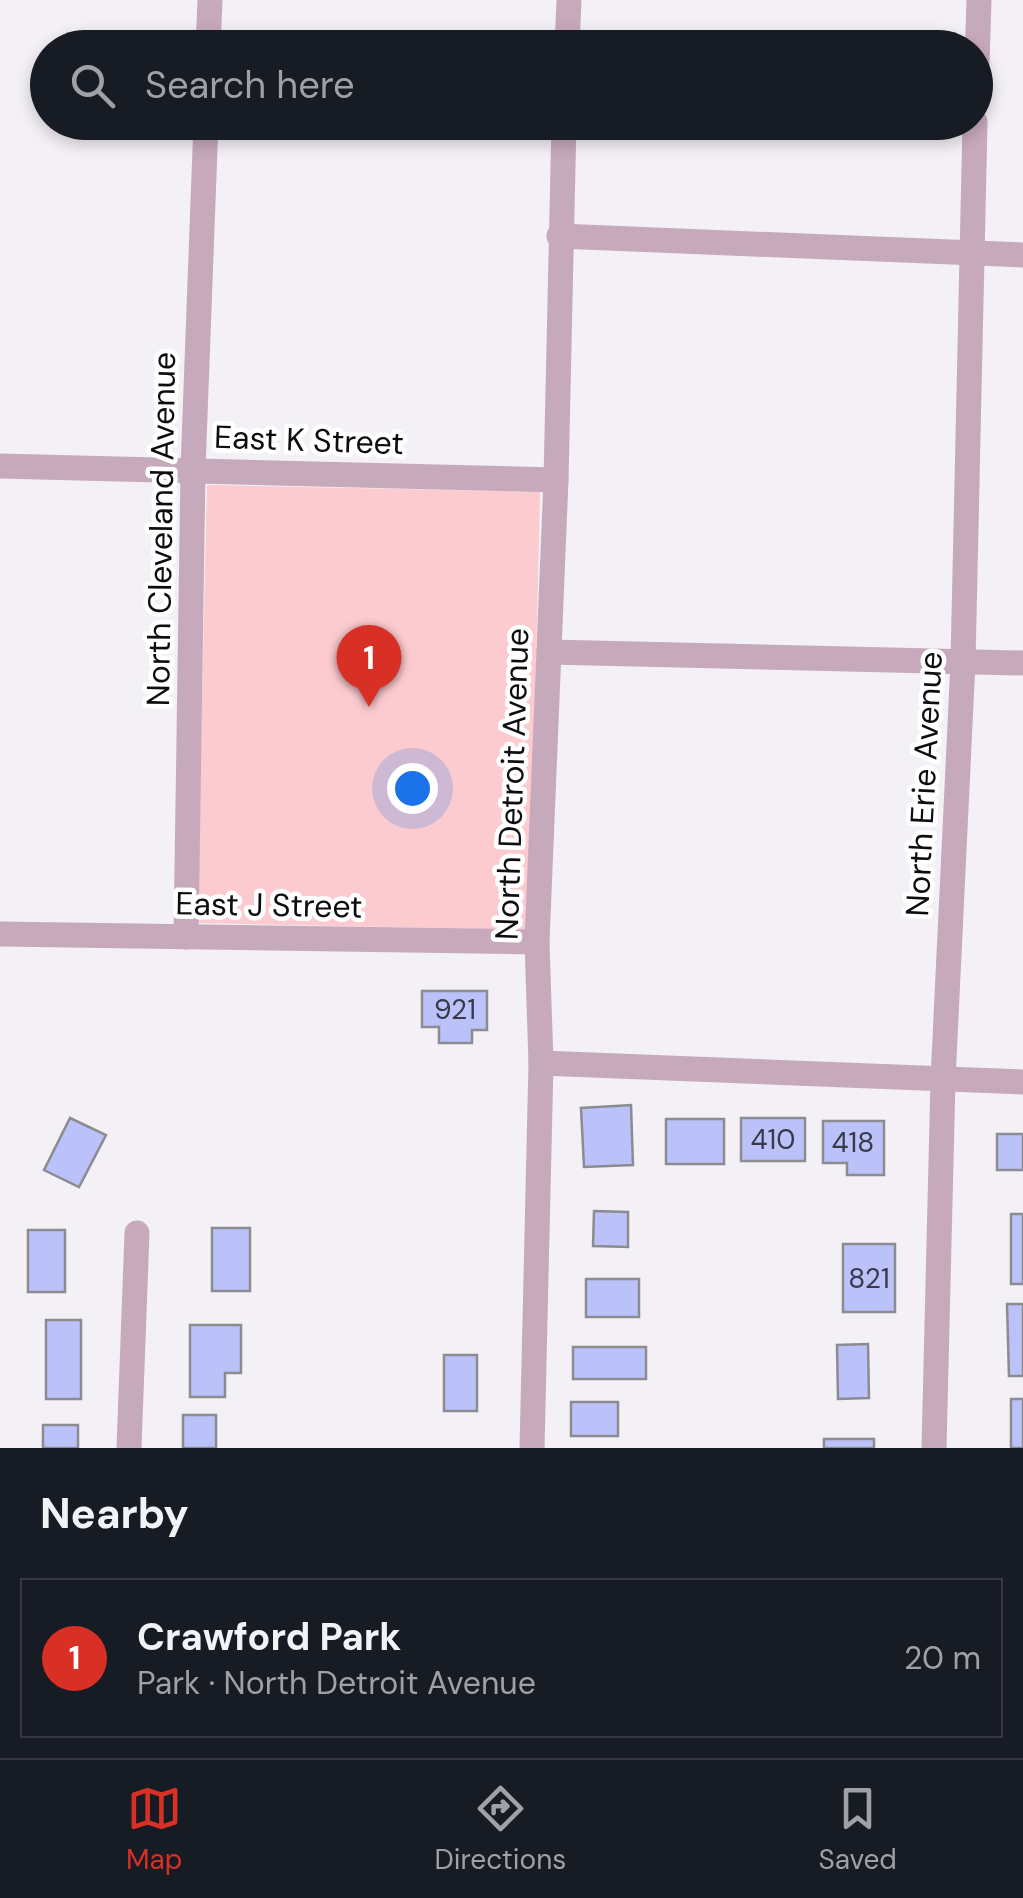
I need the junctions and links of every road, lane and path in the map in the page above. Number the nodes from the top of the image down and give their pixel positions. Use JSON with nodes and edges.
{"nodes":[{"id":1,"x":210,"y":0,"type":"edge"},
{"id":2,"x":569,"y":0,"type":"edge"},
{"id":3,"x":979,"y":0,"type":"edge"},
{"id":4,"x":209,"y":30,"type":"edge"},
{"id":5,"x":568,"y":30,"type":"edge"},
{"id":6,"x":978,"y":30,"type":"edge"},
{"id":7,"x":205,"y":140,"type":"edge"},
{"id":8,"x":563,"y":140,"type":"edge"},
{"id":9,"x":973,"y":140,"type":"edge"},
{"id":10,"x":559,"y":236,"type":"junction"},
{"id":11,"x":970,"y":255,"type":"junction"},
{"id":12,"x":1023,"y":256,"type":"edge"},
{"id":13,"x":0,"y":466,"type":"edge"},
{"id":14,"x":194,"y":470,"type":"junction"},
{"id":15,"x":556,"y":480,"type":"junction"},
{"id":16,"x":549,"y":652,"type":"junction"},
{"id":17,"x":963,"y":662,"type":"junction"},
{"id":18,"x":1023,"y":663,"type":"edge"},
{"id":19,"x":0,"y":934,"type":"edge"},
{"id":20,"x":186,"y":937,"type":"junction"},
{"id":21,"x":538,"y":942,"type":"junction"},
{"id":22,"x":541,"y":1063,"type":"junction"},
{"id":23,"x":943,"y":1080,"type":"junction"},
{"id":24,"x":1023,"y":1082,"type":"edge"},
{"id":25,"x":137,"y":1234,"type":"dead end"},
{"id":26,"x":129,"y":1448,"type":"edge"},
{"id":27,"x":532,"y":1448,"type":"edge"},
{"id":28,"x":934,"y":1448,"type":"edge"}],
"edges":[{"from":1,"to":4,"type":"street"},
{"from":2,"to":5,"type":"street"},
{"from":3,"to":6,"type":"street"},
{"from":7,"to":14,"type":"street","name":"North Cleveland Avenue"},
{"from":8,"to":10,"type":"street","name":"North Detroit Avenue"},
{"from":9,"to":11,"type":"street","name":"North Erie Avenue"},
{"from":10,"to":11,"type":"street"},
{"from":10,"to":15,"type":"street","name":"North Detroit Avenue"},
{"from":11,"to":12,"type":"street"},
{"from":11,"to":17,"type":"street","name":"North Erie Avenue"},
{"from":13,"to":14,"type":"street","name":"East K Street"},
{"from":14,"to":15,"type":"street","name":"East K Street"},
{"from":14,"to":20,"type":"street","name":"North Cleveland Avenue"},
{"from":15,"to":16,"type":"street","name":"North Detroit Avenue"},
{"from":16,"to":17,"type":"street"},
{"from":16,"to":21,"type":"street","name":"North Detroit Avenue"},
{"from":17,"to":18,"type":"street"},
{"from":17,"to":23,"type":"street","name":"North Erie Avenue"},
{"from":19,"to":20,"type":"street","name":"East J Street"},
{"from":20,"to":21,"type":"street","name":"East J Street"},
{"from":21,"to":22,"type":"street","name":"North Detroit Avenue"},
{"from":22,"to":23,"type":"street"},
{"from":22,"to":27,"type":"street","name":"North Detroit Avenue"},
{"from":23,"to":24,"type":"street"},
{"from":23,"to":28,"type":"street","name":"North Erie Avenue"},
{"from":25,"to":26,"type":"street"}]}
